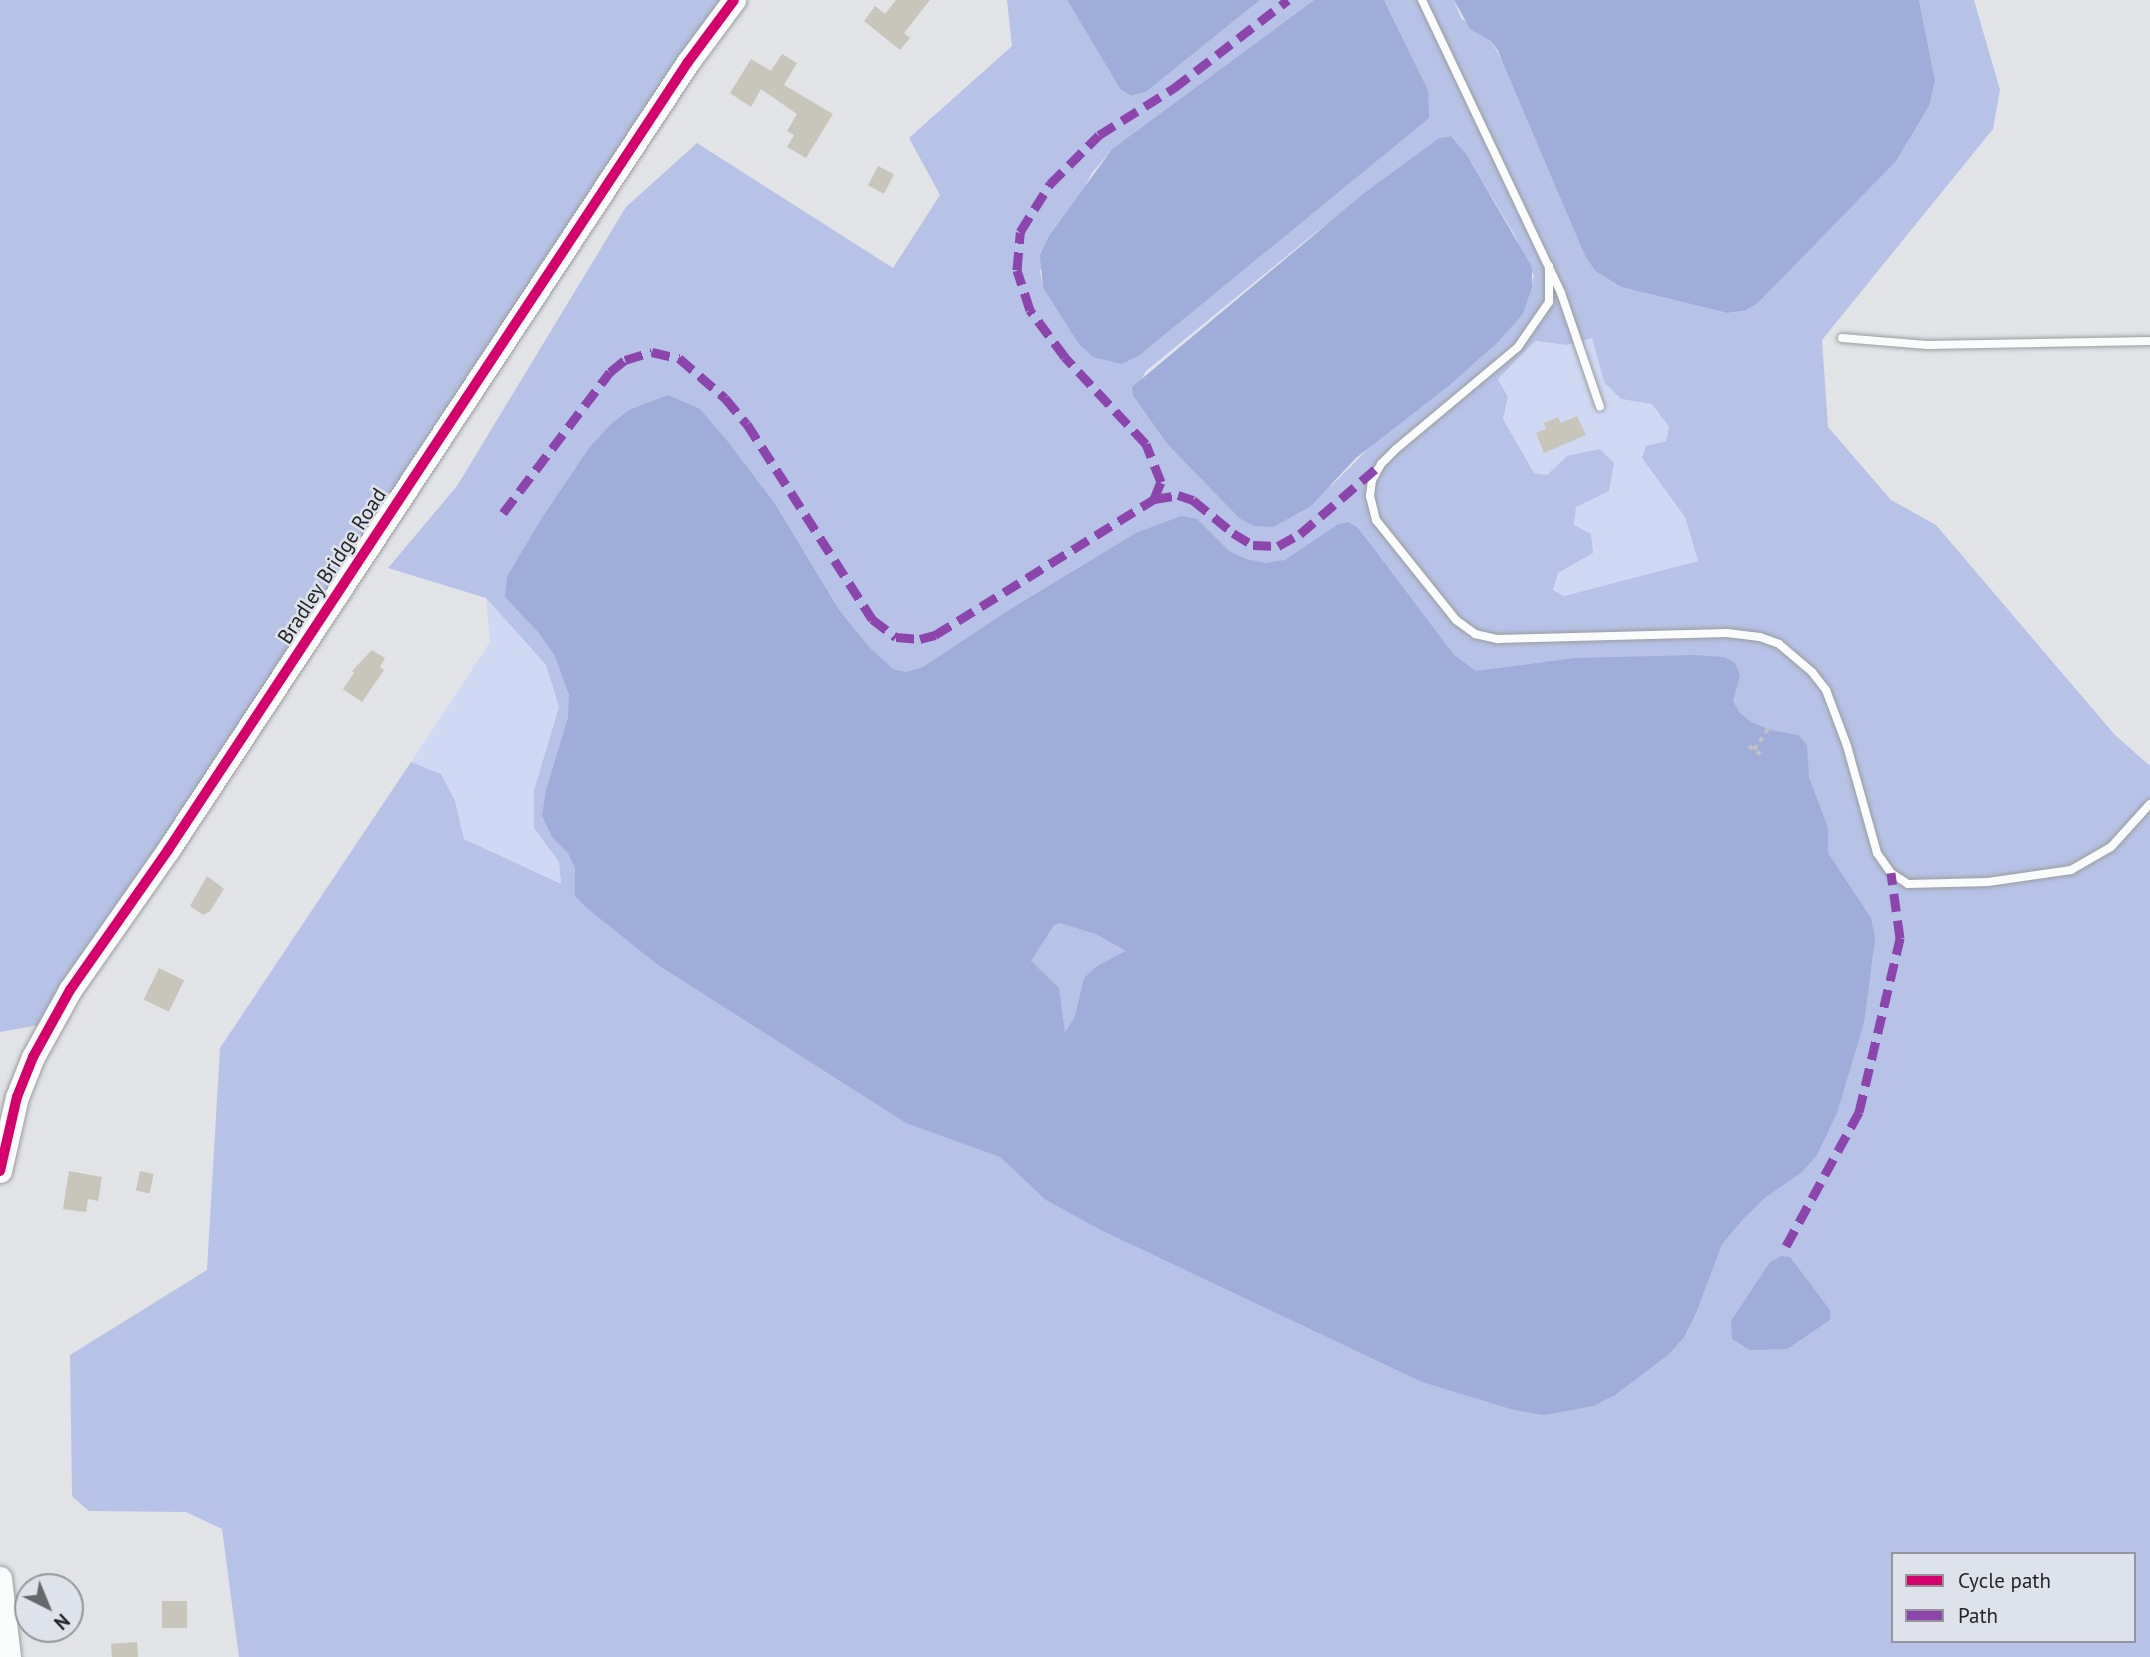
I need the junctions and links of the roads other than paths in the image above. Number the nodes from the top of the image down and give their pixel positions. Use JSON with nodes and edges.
{"nodes":[{"id":1,"x":734,"y":0,"type":"edge"},
{"id":2,"x":1422,"y":0,"type":"edge"},
{"id":3,"x":1549,"y":266,"type":"junction"},
{"id":4,"x":1842,"y":338,"type":"dead end"},
{"id":5,"x":2150,"y":341,"type":"edge"},
{"id":6,"x":1600,"y":407,"type":"dead end"},
{"id":7,"x":2150,"y":804,"type":"edge"},
{"id":8,"x":0,"y":1171,"type":"edge"},
{"id":9,"x":0,"y":1578,"type":"edge"},
{"id":10,"x":9,"y":1657,"type":"edge"}],
"edges":[{"from":1,"to":8,"type":"street","name":"Bradley Bridge Road"},
{"from":2,"to":3,"type":"lane"},
{"from":3,"to":6,"type":"lane"},
{"from":3,"to":7,"type":"lane"},
{"from":4,"to":5,"type":"lane"},
{"from":9,"to":10,"type":"street"}]}
